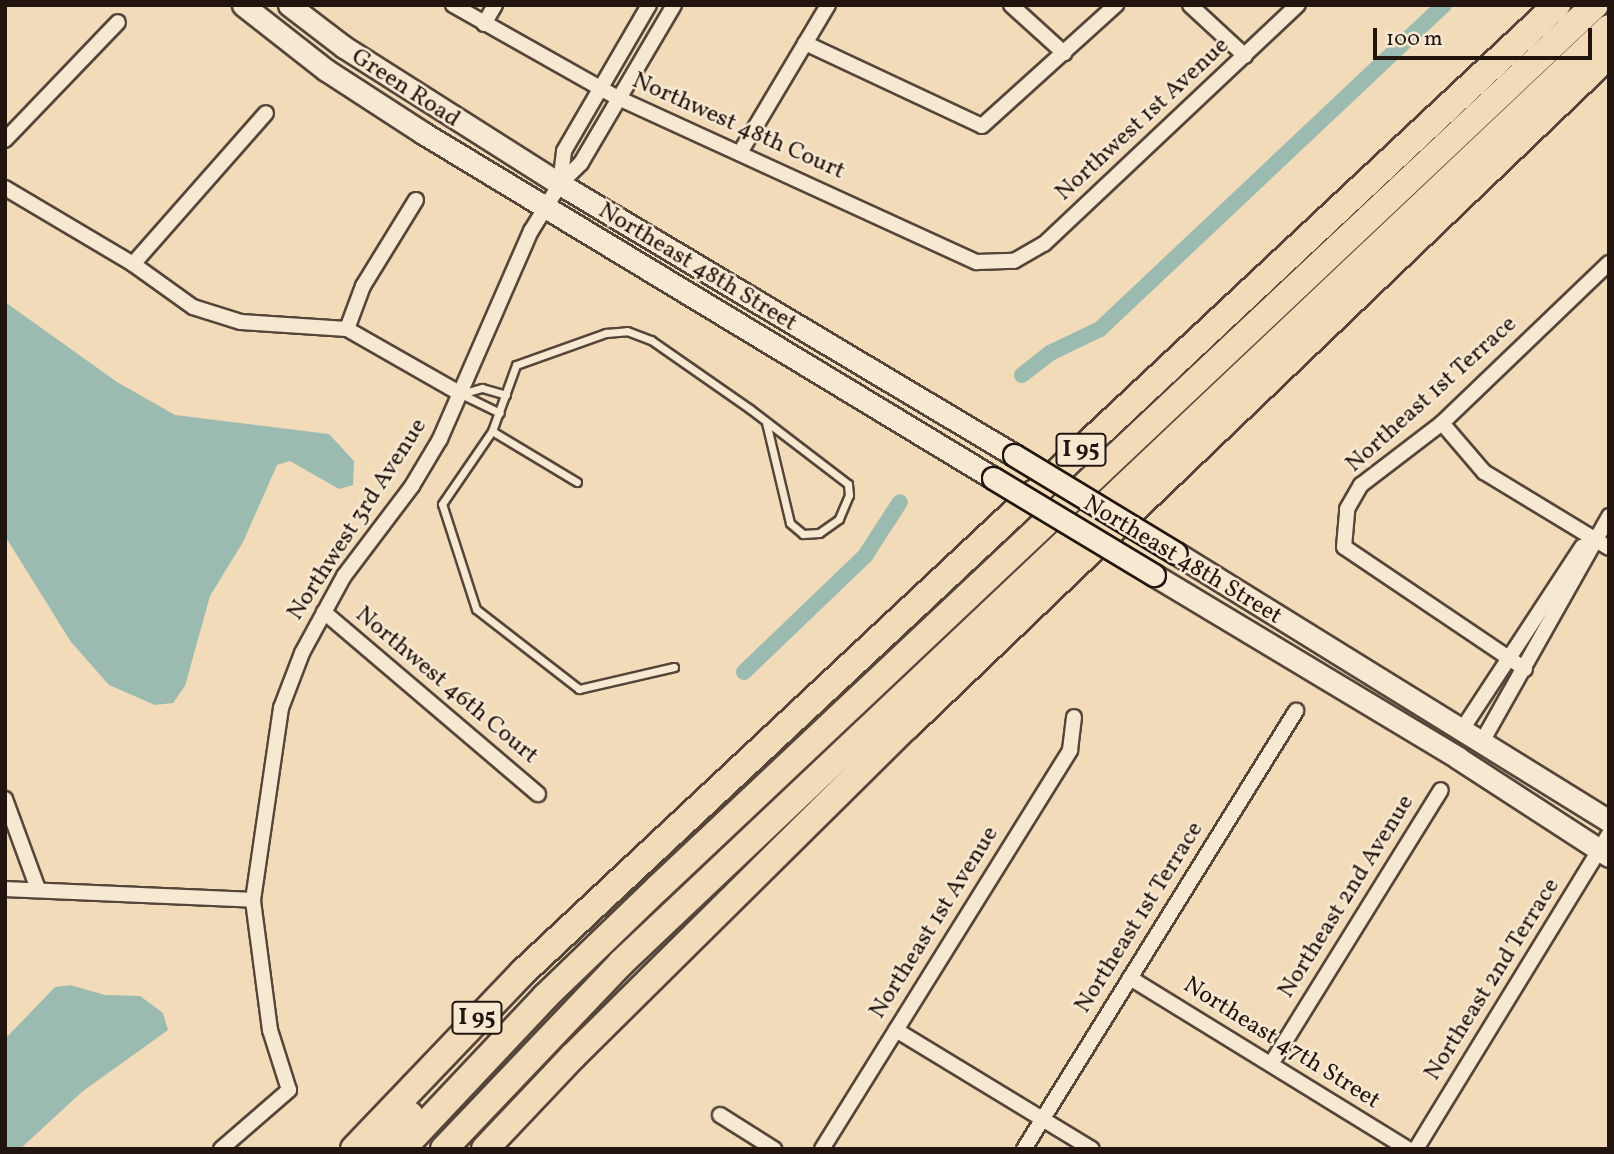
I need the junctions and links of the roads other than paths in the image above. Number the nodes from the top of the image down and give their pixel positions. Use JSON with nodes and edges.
{"nodes":[{"id":1,"x":243,"y":5,"type":"edge"},
{"id":2,"x":289,"y":5,"type":"edge"},
{"id":3,"x":453,"y":5,"type":"edge"},
{"id":4,"x":495,"y":5,"type":"edge"},
{"id":5,"x":649,"y":5,"type":"edge"},
{"id":6,"x":674,"y":5,"type":"edge"},
{"id":7,"x":828,"y":5,"type":"edge"},
{"id":8,"x":1012,"y":5,"type":"edge"},
{"id":9,"x":1116,"y":5,"type":"edge"},
{"id":10,"x":1190,"y":5,"type":"edge"},
{"id":11,"x":1298,"y":5,"type":"edge"},
{"id":12,"x":1557,"y":5,"type":"edge"},
{"id":13,"x":1595,"y":5,"type":"edge"},
{"id":14,"x":118,"y":22,"type":"dead end"},
{"id":15,"x":484,"y":24,"type":"junction"},
{"id":16,"x":1609,"y":28,"type":"edge"},
{"id":17,"x":805,"y":43,"type":"junction"},
{"id":18,"x":1064,"y":53,"type":"junction"},
{"id":19,"x":1609,"y":55,"type":"edge"},
{"id":20,"x":1245,"y":56,"type":"junction"},
{"id":21,"x":599,"y":88,"type":"junction"},
{"id":22,"x":616,"y":97,"type":"junction"},
{"id":23,"x":266,"y":113,"type":"dead end"},
{"id":24,"x":5,"y":140,"type":"edge"},
{"id":25,"x":741,"y":151,"type":"junction"},
{"id":26,"x":560,"y":184,"type":"junction"},
{"id":27,"x":5,"y":188,"type":"edge"},
{"id":28,"x":416,"y":200,"type":"dead end"},
{"id":29,"x":546,"y":208,"type":"junction"},
{"id":30,"x":1014,"y":261,"type":"joint"},
{"id":31,"x":1609,"y":263,"type":"edge"},
{"id":32,"x":133,"y":264,"type":"junction"},
{"id":33,"x":347,"y":329,"type":"junction"},
{"id":34,"x":461,"y":394,"type":"junction"},
{"id":35,"x":506,"y":395,"type":"junction"},
{"id":36,"x":500,"y":413,"type":"junction"},
{"id":37,"x":766,"y":422,"type":"junction"},
{"id":38,"x":1442,"y":423,"type":"junction"},
{"id":39,"x":492,"y":431,"type":"junction"},
{"id":40,"x":577,"y":482,"type":"dead end"},
{"id":41,"x":1609,"y":516,"type":"edge"},
{"id":42,"x":1594,"y":540,"type":"junction"},
{"id":43,"x":1609,"y":548,"type":"edge"},
{"id":44,"x":324,"y":612,"type":"junction"},
{"id":45,"x":1510,"y":658,"type":"junction"},
{"id":46,"x":674,"y":667,"type":"dead end"},
{"id":47,"x":1525,"y":669,"type":"junction"},
{"id":48,"x":1296,"y":711,"type":"dead end"},
{"id":49,"x":1074,"y":717,"type":"dead end"},
{"id":50,"x":1464,"y":728,"type":"junction"},
{"id":51,"x":1483,"y":740,"type":"junction"},
{"id":52,"x":1441,"y":790,"type":"dead end"},
{"id":53,"x":538,"y":794,"type":"dead end"},
{"id":54,"x":5,"y":799,"type":"edge"},
{"id":55,"x":1609,"y":821,"type":"edge"},
{"id":56,"x":1606,"y":847,"type":"edge"},
{"id":57,"x":5,"y":889,"type":"edge"},
{"id":58,"x":38,"y":889,"type":"junction"},
{"id":59,"x":606,"y":894,"type":"junction"},
{"id":60,"x":253,"y":900,"type":"junction"},
{"id":61,"x":1130,"y":978,"type":"junction"},
{"id":62,"x":896,"y":1030,"type":"junction"},
{"id":63,"x":1271,"y":1064,"type":"junction"},
{"id":64,"x":720,"y":1115,"type":"dead end"},
{"id":65,"x":1042,"y":1118,"type":"junction"},
{"id":66,"x":221,"y":1149,"type":"edge"},
{"id":67,"x":354,"y":1149,"type":"edge"},
{"id":68,"x":379,"y":1149,"type":"edge"},
{"id":69,"x":402,"y":1149,"type":"edge"},
{"id":70,"x":444,"y":1149,"type":"edge"},
{"id":71,"x":485,"y":1149,"type":"edge"},
{"id":72,"x":774,"y":1149,"type":"edge"},
{"id":73,"x":822,"y":1149,"type":"edge"},
{"id":74,"x":1024,"y":1149,"type":"edge"},
{"id":75,"x":1092,"y":1149,"type":"edge"},
{"id":76,"x":1408,"y":1149,"type":"edge"},
{"id":77,"x":1416,"y":1149,"type":"edge"}],
"edges":[{"from":1,"to":29,"type":"main road","name":"Green Road"},
{"from":2,"to":26,"type":"main road","name":"Green Road"},
{"from":3,"to":15,"type":"street","name":"Northwest 48th Court"},
{"from":4,"to":15,"type":"street"},
{"from":5,"to":21,"type":"street"},
{"from":6,"to":22,"type":"street"},
{"from":7,"to":17,"type":"street"},
{"from":8,"to":18,"type":"street"},
{"from":9,"to":18,"type":"street"},
{"from":10,"to":20,"type":"street"},
{"from":11,"to":20,"type":"street","name":"Northwest 1st Avenue"},
{"from":12,"to":59,"type":"highway","number":"I 95"},
{"from":13,"to":69,"type":"highway"},
{"from":14,"to":24,"type":"street"},
{"from":15,"to":21,"type":"street","name":"Northwest 48th Court"},
{"from":16,"to":70,"type":"highway"},
{"from":17,"to":18,"type":"street"},
{"from":17,"to":25,"type":"street"},
{"from":19,"to":71,"type":"highway"},
{"from":20,"to":30,"type":"street","name":"Northwest 1st Avenue"},
{"from":21,"to":22,"type":"street","name":"Northwest 48th Court"},
{"from":21,"to":26,"type":"street"},
{"from":22,"to":25,"type":"street","name":"Northwest 48th Court"},
{"from":22,"to":26,"type":"street"},
{"from":23,"to":32,"type":"street"},
{"from":25,"to":30,"type":"street","name":"Northwest 48th Court"},
{"from":26,"to":29,"type":"street","name":"Northwest 3rd Avenue"},
{"from":26,"to":50,"type":"main road","name":"Northeast 48th Street","bridge":true},
{"from":27,"to":32,"type":"street"},
{"from":28,"to":33,"type":"street"},
{"from":29,"to":34,"type":"street","name":"Northwest 3rd Avenue"},
{"from":29,"to":56,"type":"main road","name":"Northeast 48th Street","bridge":true},
{"from":31,"to":38,"type":"street","name":"Northeast 1st Terrace"},
{"from":32,"to":33,"type":"street"},
{"from":33,"to":34,"type":"street"},
{"from":34,"to":35,"type":"lane"},
{"from":34,"to":36,"type":"lane"},
{"from":34,"to":44,"type":"street","name":"Northwest 3rd Avenue"},
{"from":35,"to":36,"type":"lane"},
{"from":35,"to":37,"type":"lane"},
{"from":36,"to":39,"type":"lane"},
{"from":37,"to":37,"type":"lane"},
{"from":38,"to":42,"type":"street"},
{"from":38,"to":45,"type":"street","name":"Northeast 1st Terrace"},
{"from":39,"to":40,"type":"lane"},
{"from":39,"to":46,"type":"lane"},
{"from":41,"to":42,"type":"street"},
{"from":42,"to":43,"type":"street"},
{"from":42,"to":45,"type":"street"},
{"from":42,"to":47,"type":"street"},
{"from":44,"to":53,"type":"street","name":"Northwest 46th Court"},
{"from":44,"to":60,"type":"street","name":"Northwest 3rd Avenue"},
{"from":45,"to":47,"type":"street"},
{"from":45,"to":50,"type":"street"},
{"from":47,"to":51,"type":"street"},
{"from":48,"to":61,"type":"street","name":"Northeast 1st Terrace"},
{"from":49,"to":62,"type":"street","name":"Northeast 1st Avenue"},
{"from":50,"to":51,"type":"main road","name":"Northeast 48th Street"},
{"from":51,"to":55,"type":"main road","name":"Northeast 48th Street"},
{"from":52,"to":63,"type":"street","name":"Northeast 2nd Avenue"},
{"from":54,"to":58,"type":"street"},
{"from":56,"to":77,"type":"street","name":"Northeast 2nd Terrace"},
{"from":57,"to":58,"type":"street"},
{"from":58,"to":60,"type":"street"},
{"from":59,"to":67,"type":"highway","number":"I 95"},
{"from":59,"to":68,"type":"highway"},
{"from":60,"to":66,"type":"street","name":"Northwest 3rd Avenue"},
{"from":61,"to":63,"type":"street","name":"Northeast 47th Street"},
{"from":61,"to":65,"type":"street","name":"Northeast 1st Terrace"},
{"from":62,"to":65,"type":"street"},
{"from":62,"to":73,"type":"street","name":"Northeast 1st Avenue"},
{"from":63,"to":76,"type":"street","name":"Northeast 47th Street"},
{"from":64,"to":72,"type":"street"},
{"from":65,"to":74,"type":"street","name":"Northeast 1st Terrace"},
{"from":65,"to":75,"type":"street"}]}
